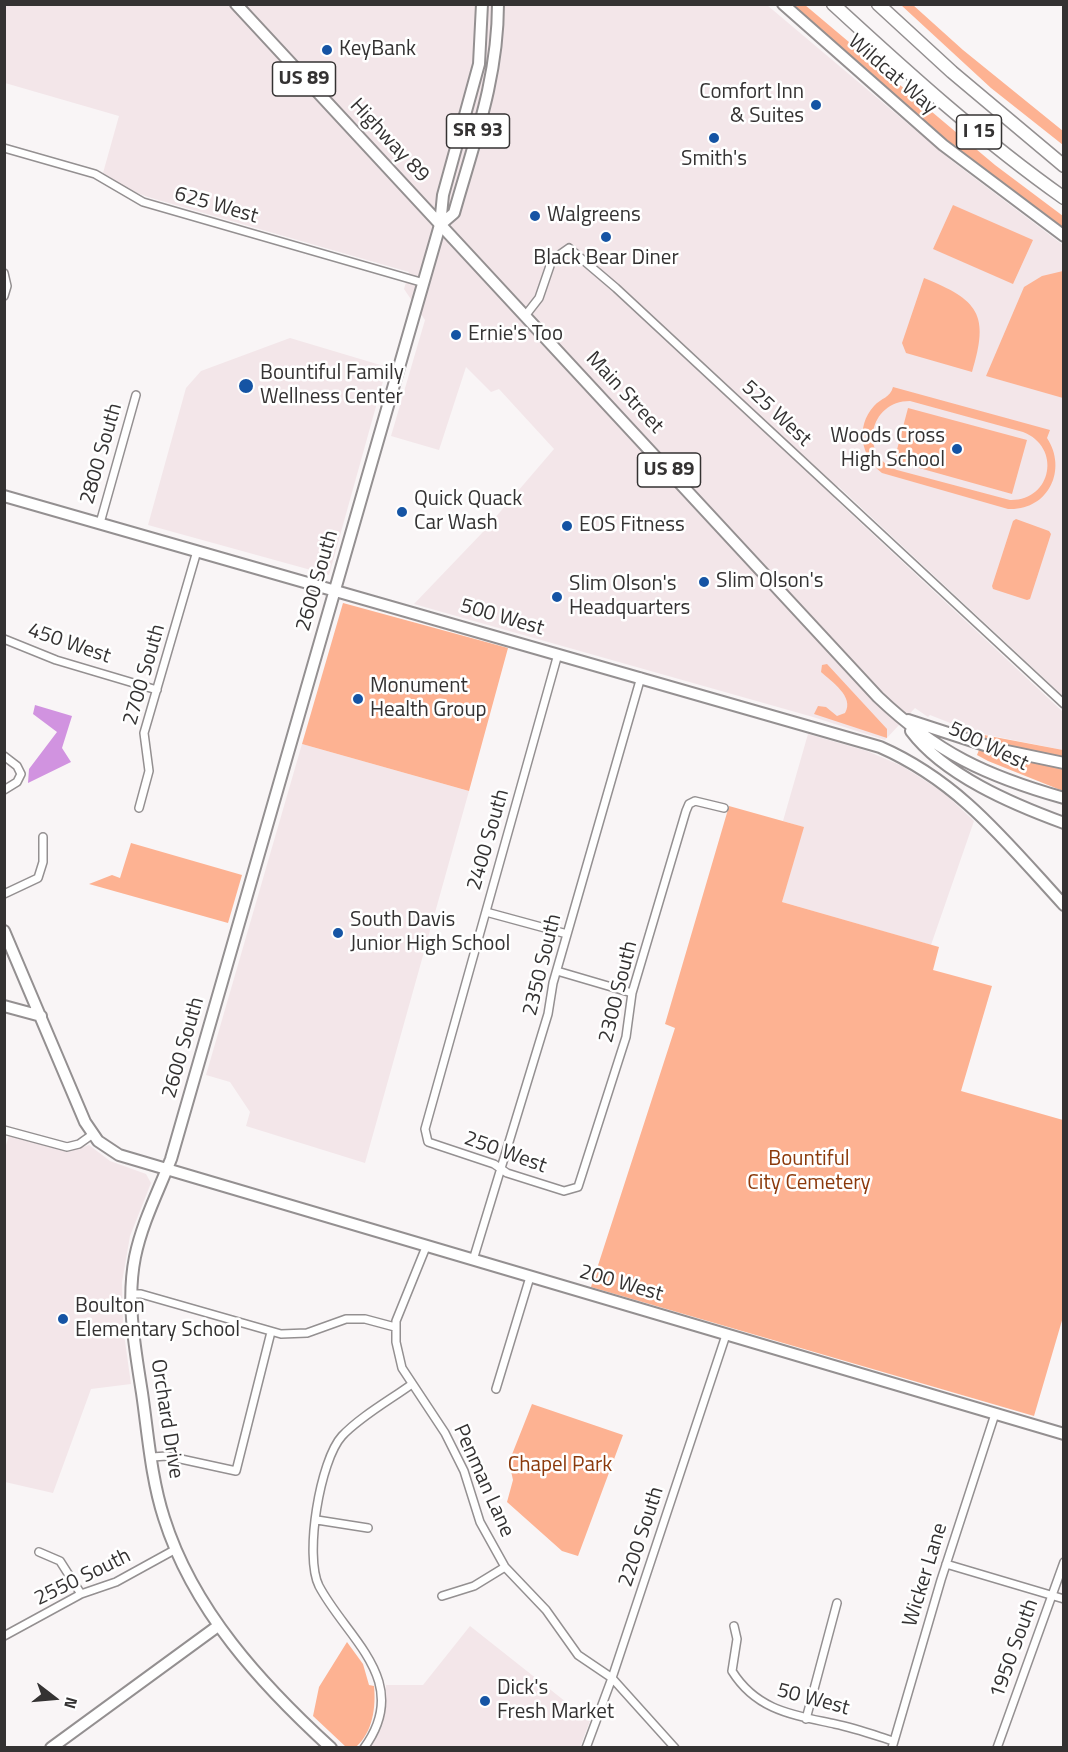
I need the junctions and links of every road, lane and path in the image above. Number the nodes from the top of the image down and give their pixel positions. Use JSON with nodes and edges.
{"nodes":[{"id":1,"x":482,"y":4,"type":"edge"},
{"id":2,"x":498,"y":4,"type":"edge"},
{"id":3,"x":783,"y":4,"type":"edge"},
{"id":4,"x":822,"y":4,"type":"edge"},
{"id":5,"x":833,"y":4,"type":"edge"},
{"id":6,"x":878,"y":4,"type":"edge"},
{"id":7,"x":889,"y":4,"type":"edge"},
{"id":8,"x":239,"y":6,"type":"edge"},
{"id":9,"x":952,"y":72,"type":"junction"},
{"id":10,"x":911,"y":75,"type":"junction"},
{"id":11,"x":4,"y":148,"type":"edge"},
{"id":12,"x":1064,"y":166,"type":"edge"},
{"id":13,"x":1064,"y":198,"type":"edge"},
{"id":14,"x":440,"y":225,"type":"junction"},
{"id":15,"x":1064,"y":236,"type":"edge"},
{"id":16,"x":4,"y":273,"type":"edge"},
{"id":17,"x":424,"y":283,"type":"junction"},
{"id":18,"x":4,"y":296,"type":"edge"},
{"id":19,"x":525,"y":316,"type":"junction"},
{"id":20,"x":136,"y":394,"type":"dead end"},
{"id":21,"x":4,"y":496,"type":"edge"},
{"id":22,"x":100,"y":523,"type":"junction"},
{"id":23,"x":197,"y":551,"type":"junction"},
{"id":24,"x":335,"y":590,"type":"junction"},
{"id":25,"x":4,"y":639,"type":"edge"},
{"id":26,"x":558,"y":654,"type":"junction"},
{"id":27,"x":641,"y":677,"type":"junction"},
{"id":28,"x":157,"y":690,"type":"junction"},
{"id":29,"x":1064,"y":704,"type":"edge"},
{"id":30,"x":902,"y":718,"type":"junction"},
{"id":31,"x":4,"y":756,"type":"edge"},
{"id":32,"x":1064,"y":763,"type":"edge"},
{"id":33,"x":4,"y":790,"type":"edge"},
{"id":34,"x":1064,"y":798,"type":"edge"},
{"id":35,"x":139,"y":808,"type":"dead end"},
{"id":36,"x":724,"y":808,"type":"dead end"},
{"id":37,"x":1064,"y":823,"type":"edge"},
{"id":38,"x":43,"y":837,"type":"dead end"},
{"id":39,"x":4,"y":894,"type":"edge"},
{"id":40,"x":1064,"y":905,"type":"edge"},
{"id":41,"x":486,"y":912,"type":"junction"},
{"id":42,"x":4,"y":931,"type":"edge"},
{"id":43,"x":567,"y":934,"type":"junction"},
{"id":44,"x":556,"y":971,"type":"junction"},
{"id":45,"x":632,"y":993,"type":"junction"},
{"id":46,"x":4,"y":1006,"type":"edge"},
{"id":47,"x":41,"y":1016,"type":"junction"},
{"id":48,"x":4,"y":1130,"type":"edge"},
{"id":49,"x":93,"y":1134,"type":"junction"},
{"id":50,"x":426,"y":1140,"type":"joint"},
{"id":51,"x":501,"y":1169,"type":"junction"},
{"id":52,"x":167,"y":1170,"type":"junction"},
{"id":53,"x":575,"y":1189,"type":"joint"},
{"id":54,"x":426,"y":1247,"type":"junction"},
{"id":55,"x":473,"y":1260,"type":"junction"},
{"id":56,"x":530,"y":1277,"type":"junction"},
{"id":57,"x":131,"y":1294,"type":"junction"},
{"id":58,"x":395,"y":1327,"type":"junction"},
{"id":59,"x":271,"y":1332,"type":"junction"},
{"id":60,"x":726,"y":1335,"type":"junction"},
{"id":61,"x":412,"y":1384,"type":"junction"},
{"id":62,"x":496,"y":1389,"type":"dead end"},
{"id":63,"x":995,"y":1414,"type":"junction"},
{"id":64,"x":1064,"y":1434,"type":"edge"},
{"id":65,"x":152,"y":1457,"type":"junction"},
{"id":66,"x":317,"y":1520,"type":"junction"},
{"id":67,"x":368,"y":1528,"type":"dead end"},
{"id":68,"x":176,"y":1550,"type":"junction"},
{"id":69,"x":39,"y":1552,"type":"dead end"},
{"id":70,"x":1064,"y":1562,"type":"edge"},
{"id":71,"x":946,"y":1564,"type":"junction"},
{"id":72,"x":505,"y":1566,"type":"junction"},
{"id":73,"x":81,"y":1594,"type":"junction"},
{"id":74,"x":1052,"y":1595,"type":"junction"},
{"id":75,"x":442,"y":1596,"type":"dead end"},
{"id":76,"x":1064,"y":1599,"type":"edge"},
{"id":77,"x":837,"y":1603,"type":"dead end"},
{"id":78,"x":218,"y":1626,"type":"junction"},
{"id":79,"x":734,"y":1626,"type":"dead end"},
{"id":80,"x":4,"y":1635,"type":"edge"},
{"id":81,"x":612,"y":1678,"type":"junction"},
{"id":82,"x":806,"y":1719,"type":"junction"},
{"id":83,"x":893,"y":1744,"type":"edge"},
{"id":84,"x":51,"y":1748,"type":"edge"},
{"id":85,"x":331,"y":1748,"type":"edge"},
{"id":86,"x":364,"y":1748,"type":"edge"},
{"id":87,"x":586,"y":1748,"type":"edge"},
{"id":88,"x":675,"y":1748,"type":"edge"},
{"id":89,"x":997,"y":1748,"type":"edge"}],
"edges":[{"from":1,"to":14,"type":"main road","number":"SR 93"},
{"from":2,"to":14,"type":"main road","name":"2600 South","number":"SR 93"},
{"from":3,"to":15,"type":"main road","name":"Wildcat Way"},
{"from":4,"to":10,"type":"highway"},
{"from":5,"to":10,"type":"highway","number":"I 15"},
{"from":6,"to":9,"type":"highway","number":"I 15"},
{"from":7,"to":9,"type":"highway"},
{"from":8,"to":14,"type":"main road","name":"Highway 89","number":"US 89"},
{"from":9,"to":12,"type":"highway","number":"I 15"},
{"from":10,"to":13,"type":"highway","number":"I 15"},
{"from":11,"to":17,"type":"street","name":"625 West"},
{"from":14,"to":17,"type":"main road","name":"2600 South"},
{"from":14,"to":19,"type":"main road","name":"Main Street","number":"US 89"},
{"from":16,"to":18,"type":"street"},
{"from":17,"to":24,"type":"main road","name":"2600 South"},
{"from":19,"to":29,"type":"street","name":"525 West"},
{"from":19,"to":30,"type":"main road","name":"Main Street","number":"US 89"},
{"from":20,"to":22,"type":"street","name":"2800 South"},
{"from":21,"to":22,"type":"main road","name":"500 West"},
{"from":22,"to":23,"type":"main road","name":"500 West"},
{"from":23,"to":24,"type":"main road","name":"500 West"},
{"from":23,"to":28,"type":"street","name":"2700 South"},
{"from":24,"to":26,"type":"main road","name":"500 West"},
{"from":24,"to":52,"type":"main road","name":"2600 South"},
{"from":25,"to":28,"type":"street","name":"450 West"},
{"from":26,"to":27,"type":"main road","name":"500 West"},
{"from":26,"to":41,"type":"street","name":"2400 South"},
{"from":27,"to":40,"type":"main road","name":"500 West"},
{"from":27,"to":43,"type":"street","name":"2350 South"},
{"from":28,"to":35,"type":"street","name":"2700 South"},
{"from":30,"to":32,"type":"main road"},
{"from":30,"to":34,"type":"main road","name":"500 West","number":"US 89"},
{"from":30,"to":37,"type":"main road"},
{"from":31,"to":33,"type":"street"},
{"from":36,"to":45,"type":"street","name":"2300 South"},
{"from":38,"to":39,"type":"street"},
{"from":41,"to":43,"type":"street"},
{"from":41,"to":50,"type":"street","name":"2400 South"},
{"from":42,"to":47,"type":"main road"},
{"from":43,"to":44,"type":"street","name":"2350 South"},
{"from":44,"to":45,"type":"street"},
{"from":44,"to":51,"type":"street","name":"2350 South"},
{"from":45,"to":53,"type":"street","name":"2300 South"},
{"from":46,"to":47,"type":"main road"},
{"from":47,"to":49,"type":"main road"},
{"from":48,"to":49,"type":"street"},
{"from":49,"to":52,"type":"main road"},
{"from":50,"to":51,"type":"street","name":"250 West"},
{"from":51,"to":53,"type":"street","name":"250 West"},
{"from":51,"to":55,"type":"street","name":"2350 South"},
{"from":52,"to":54,"type":"main road","name":"200 West"},
{"from":52,"to":57,"type":"main road","name":"Orchard Drive"},
{"from":54,"to":55,"type":"main road","name":"200 West"},
{"from":54,"to":58,"type":"street","name":"Penman Lane"},
{"from":55,"to":56,"type":"main road","name":"200 West"},
{"from":56,"to":60,"type":"main road","name":"200 West"},
{"from":56,"to":62,"type":"street"},
{"from":57,"to":59,"type":"street"},
{"from":57,"to":65,"type":"main road","name":"Orchard Drive"},
{"from":58,"to":59,"type":"street"},
{"from":58,"to":61,"type":"street","name":"Penman Lane"},
{"from":59,"to":65,"type":"street"},
{"from":60,"to":63,"type":"main road","name":"200 West"},
{"from":60,"to":81,"type":"street","name":"2200 South"},
{"from":61,"to":66,"type":"street"},
{"from":61,"to":72,"type":"street","name":"Penman Lane"},
{"from":63,"to":64,"type":"main road","name":"200 West"},
{"from":63,"to":71,"type":"street","name":"Wicker Lane"},
{"from":65,"to":68,"type":"main road","name":"Orchard Drive"},
{"from":66,"to":67,"type":"street"},
{"from":66,"to":86,"type":"street"},
{"from":68,"to":73,"type":"street","name":"2550 South"},
{"from":68,"to":78,"type":"main road","name":"Orchard Drive"},
{"from":69,"to":73,"type":"street"},
{"from":70,"to":74,"type":"street","name":"1950 South"},
{"from":71,"to":74,"type":"street"},
{"from":71,"to":83,"type":"street","name":"Wicker Lane"},
{"from":72,"to":75,"type":"street"},
{"from":72,"to":81,"type":"street","name":"Penman Lane"},
{"from":73,"to":80,"type":"street","name":"2550 South"},
{"from":74,"to":76,"type":"street"},
{"from":74,"to":89,"type":"street","name":"1950 South"},
{"from":77,"to":82,"type":"street"},
{"from":78,"to":84,"type":"main road"},
{"from":78,"to":85,"type":"main road","name":"Orchard Drive"},
{"from":79,"to":82,"type":"street","name":"50 West"},
{"from":81,"to":87,"type":"street","name":"2200 South"},
{"from":81,"to":88,"type":"street","name":"Penman Lane"},
{"from":82,"to":83,"type":"street","name":"50 West"}]}
